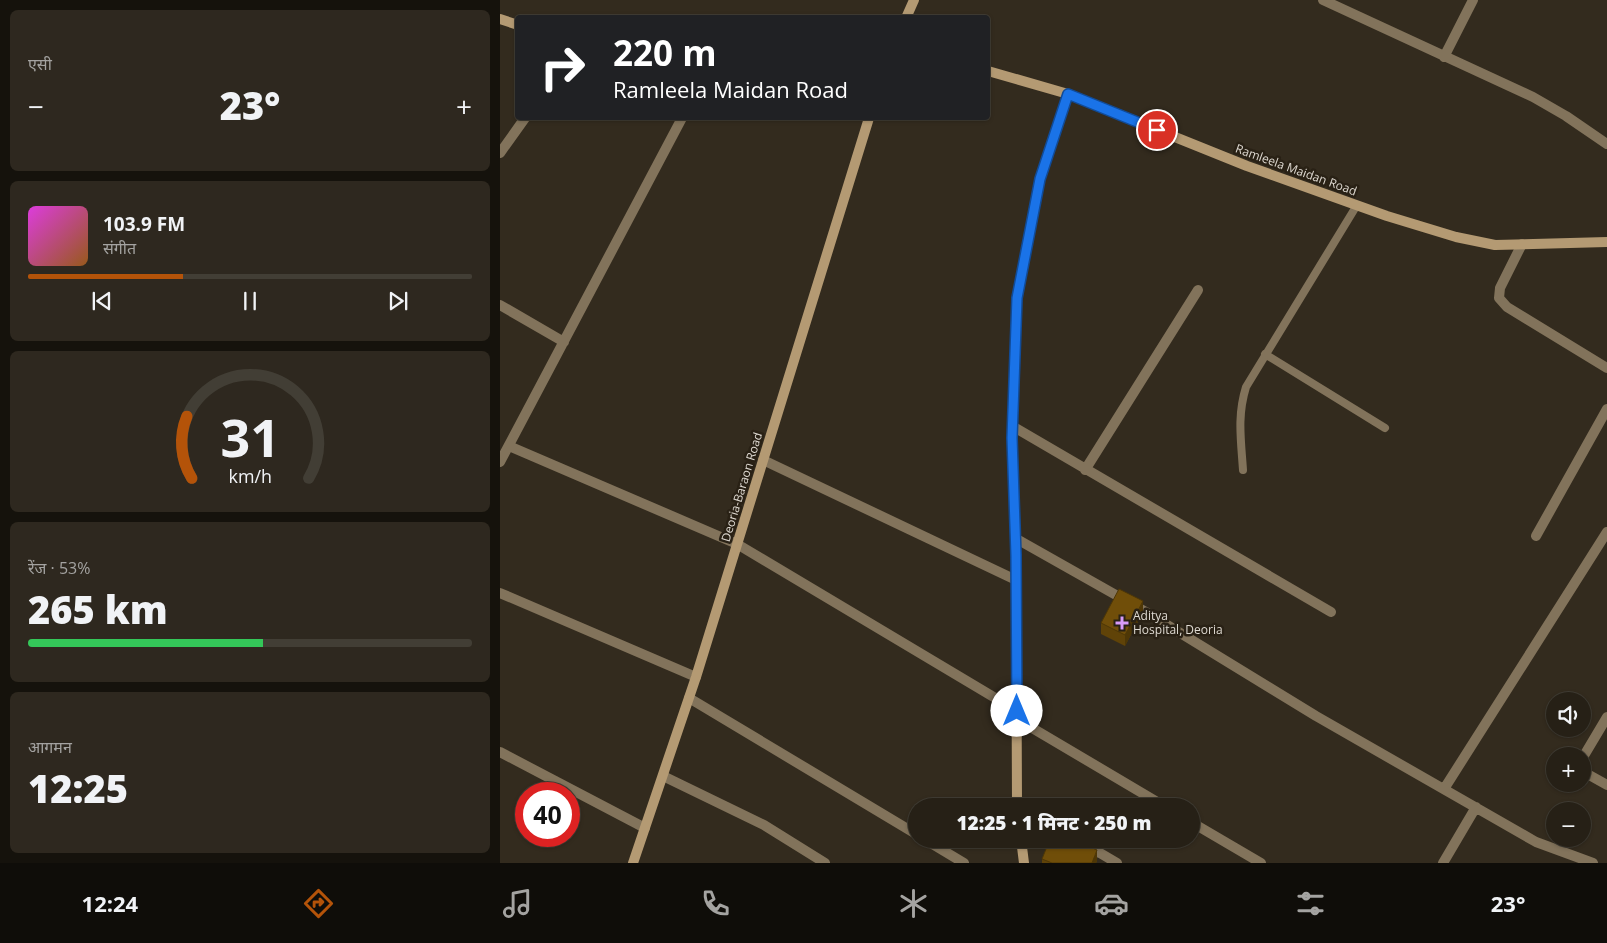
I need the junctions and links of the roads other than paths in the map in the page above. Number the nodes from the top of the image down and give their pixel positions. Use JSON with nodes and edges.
{"nodes":[{"id":1,"x":914,"y":0,"type":"edge"},
{"id":2,"x":1323,"y":0,"type":"edge"},
{"id":3,"x":1473,"y":0,"type":"edge"},
{"id":4,"x":907,"y":15,"type":"edge"},
{"id":5,"x":500,"y":19,"type":"edge"},
{"id":6,"x":515,"y":24,"type":"edge"},
{"id":7,"x":1444,"y":57,"type":"junction"},
{"id":8,"x":990,"y":72,"type":"edge"},
{"id":9,"x":1068,"y":94,"type":"junction"},
{"id":10,"x":524,"y":120,"type":"edge"},
{"id":11,"x":681,"y":120,"type":"edge"},
{"id":12,"x":868,"y":120,"type":"edge"},
{"id":13,"x":1607,"y":144,"type":"edge"},
{"id":14,"x":500,"y":153,"type":"edge"},
{"id":15,"x":1357,"y":205,"type":"junction"},
{"id":16,"x":1607,"y":242,"type":"edge"},
{"id":17,"x":1522,"y":244,"type":"junction"},
{"id":18,"x":1198,"y":290,"type":"dead end"},
{"id":19,"x":500,"y":304,"type":"edge"},
{"id":20,"x":564,"y":342,"type":"junction"},
{"id":21,"x":1265,"y":354,"type":"junction"},
{"id":22,"x":1607,"y":368,"type":"edge"},
{"id":23,"x":1607,"y":409,"type":"edge"},
{"id":24,"x":1012,"y":426,"type":"junction"},
{"id":25,"x":1384,"y":428,"type":"dead end"},
{"id":26,"x":509,"y":446,"type":"junction"},
{"id":27,"x":763,"y":460,"type":"junction"},
{"id":28,"x":500,"y":462,"type":"edge"},
{"id":29,"x":1085,"y":470,"type":"junction"},
{"id":30,"x":1243,"y":470,"type":"dead end"},
{"id":31,"x":1607,"y":532,"type":"edge"},
{"id":32,"x":1536,"y":536,"type":"dead end"},
{"id":33,"x":1015,"y":538,"type":"junction"},
{"id":34,"x":737,"y":544,"type":"junction"},
{"id":35,"x":1016,"y":580,"type":"junction"},
{"id":36,"x":500,"y":593,"type":"edge"},
{"id":37,"x":1330,"y":612,"type":"dead end"},
{"id":38,"x":696,"y":677,"type":"junction"},
{"id":39,"x":689,"y":698,"type":"junction"},
{"id":40,"x":1017,"y":715,"type":"junction"},
{"id":41,"x":1607,"y":717,"type":"edge"},
{"id":42,"x":1589,"y":747,"type":"edge"},
{"id":43,"x":500,"y":752,"type":"edge"},
{"id":44,"x":663,"y":776,"type":"junction"},
{"id":45,"x":1591,"y":776,"type":"edge"},
{"id":46,"x":1607,"y":785,"type":"edge"},
{"id":47,"x":1444,"y":789,"type":"junction"},
{"id":48,"x":1017,"y":798,"type":"edge"},
{"id":49,"x":1151,"y":798,"type":"edge"},
{"id":50,"x":1476,"y":807,"type":"junction"},
{"id":51,"x":1200,"y":827,"type":"edge"},
{"id":52,"x":645,"y":828,"type":"junction"},
{"id":53,"x":908,"y":829,"type":"edge"},
{"id":54,"x":939,"y":848,"type":"edge"},
{"id":55,"x":1022,"y":848,"type":"edge"},
{"id":56,"x":1087,"y":848,"type":"edge"},
{"id":57,"x":633,"y":863,"type":"edge"},
{"id":58,"x":825,"y":863,"type":"edge"},
{"id":59,"x":964,"y":863,"type":"edge"},
{"id":60,"x":1024,"y":863,"type":"edge"},
{"id":61,"x":1117,"y":863,"type":"edge"},
{"id":62,"x":1260,"y":863,"type":"edge"},
{"id":63,"x":1443,"y":863,"type":"edge"},
{"id":64,"x":1593,"y":863,"type":"edge"}],
"edges":[{"from":1,"to":4,"type":"street"},
{"from":2,"to":7,"type":"street"},
{"from":3,"to":7,"type":"street"},
{"from":5,"to":6,"type":"street"},
{"from":7,"to":13,"type":"street"},
{"from":8,"to":9,"type":"street","name":"Ramleela Maidan Road"},
{"from":9,"to":15,"type":"street","name":"Ramleela Maidan Road"},
{"from":9,"to":24,"type":"street"},
{"from":10,"to":14,"type":"street"},
{"from":11,"to":20,"type":"street"},
{"from":12,"to":27,"type":"street","name":"Deoria-Baraon Road"},
{"from":15,"to":17,"type":"street","name":"Ramleela Maidan Road"},
{"from":15,"to":21,"type":"lane"},
{"from":16,"to":17,"type":"street","name":"Ramleela Maidan Road"},
{"from":17,"to":22,"type":"street"},
{"from":18,"to":29,"type":"street"},
{"from":19,"to":20,"type":"street"},
{"from":20,"to":26,"type":"street"},
{"from":21,"to":25,"type":"lane"},
{"from":21,"to":30,"type":"lane"},
{"from":23,"to":32,"type":"street"},
{"from":24,"to":29,"type":"street"},
{"from":24,"to":33,"type":"street"},
{"from":26,"to":28,"type":"street"},
{"from":26,"to":34,"type":"street"},
{"from":27,"to":34,"type":"street","name":"Deoria-Baraon Road"},
{"from":27,"to":35,"type":"street"},
{"from":29,"to":37,"type":"street"},
{"from":31,"to":47,"type":"street"},
{"from":33,"to":35,"type":"street"},
{"from":33,"to":47,"type":"street"},
{"from":34,"to":38,"type":"street","name":"Deoria-Baraon Road"},
{"from":34,"to":40,"type":"street"},
{"from":35,"to":40,"type":"street"},
{"from":36,"to":38,"type":"street"},
{"from":38,"to":39,"type":"street","name":"Deoria-Baraon Road"},
{"from":39,"to":44,"type":"street","name":"Deoria-Baraon Road"},
{"from":39,"to":53,"type":"street"},
{"from":40,"to":48,"type":"street"},
{"from":40,"to":49,"type":"street"},
{"from":41,"to":42,"type":"street"},
{"from":43,"to":52,"type":"street"},
{"from":44,"to":52,"type":"street","name":"Deoria-Baraon Road"},
{"from":44,"to":58,"type":"street"},
{"from":45,"to":46,"type":"street"},
{"from":47,"to":50,"type":"street"},
{"from":50,"to":63,"type":"street"},
{"from":50,"to":64,"type":"street"},
{"from":51,"to":62,"type":"street"},
{"from":52,"to":57,"type":"street","name":"Deoria-Baraon Road"},
{"from":54,"to":59,"type":"street"},
{"from":55,"to":60,"type":"street"},
{"from":56,"to":61,"type":"street"}]}
